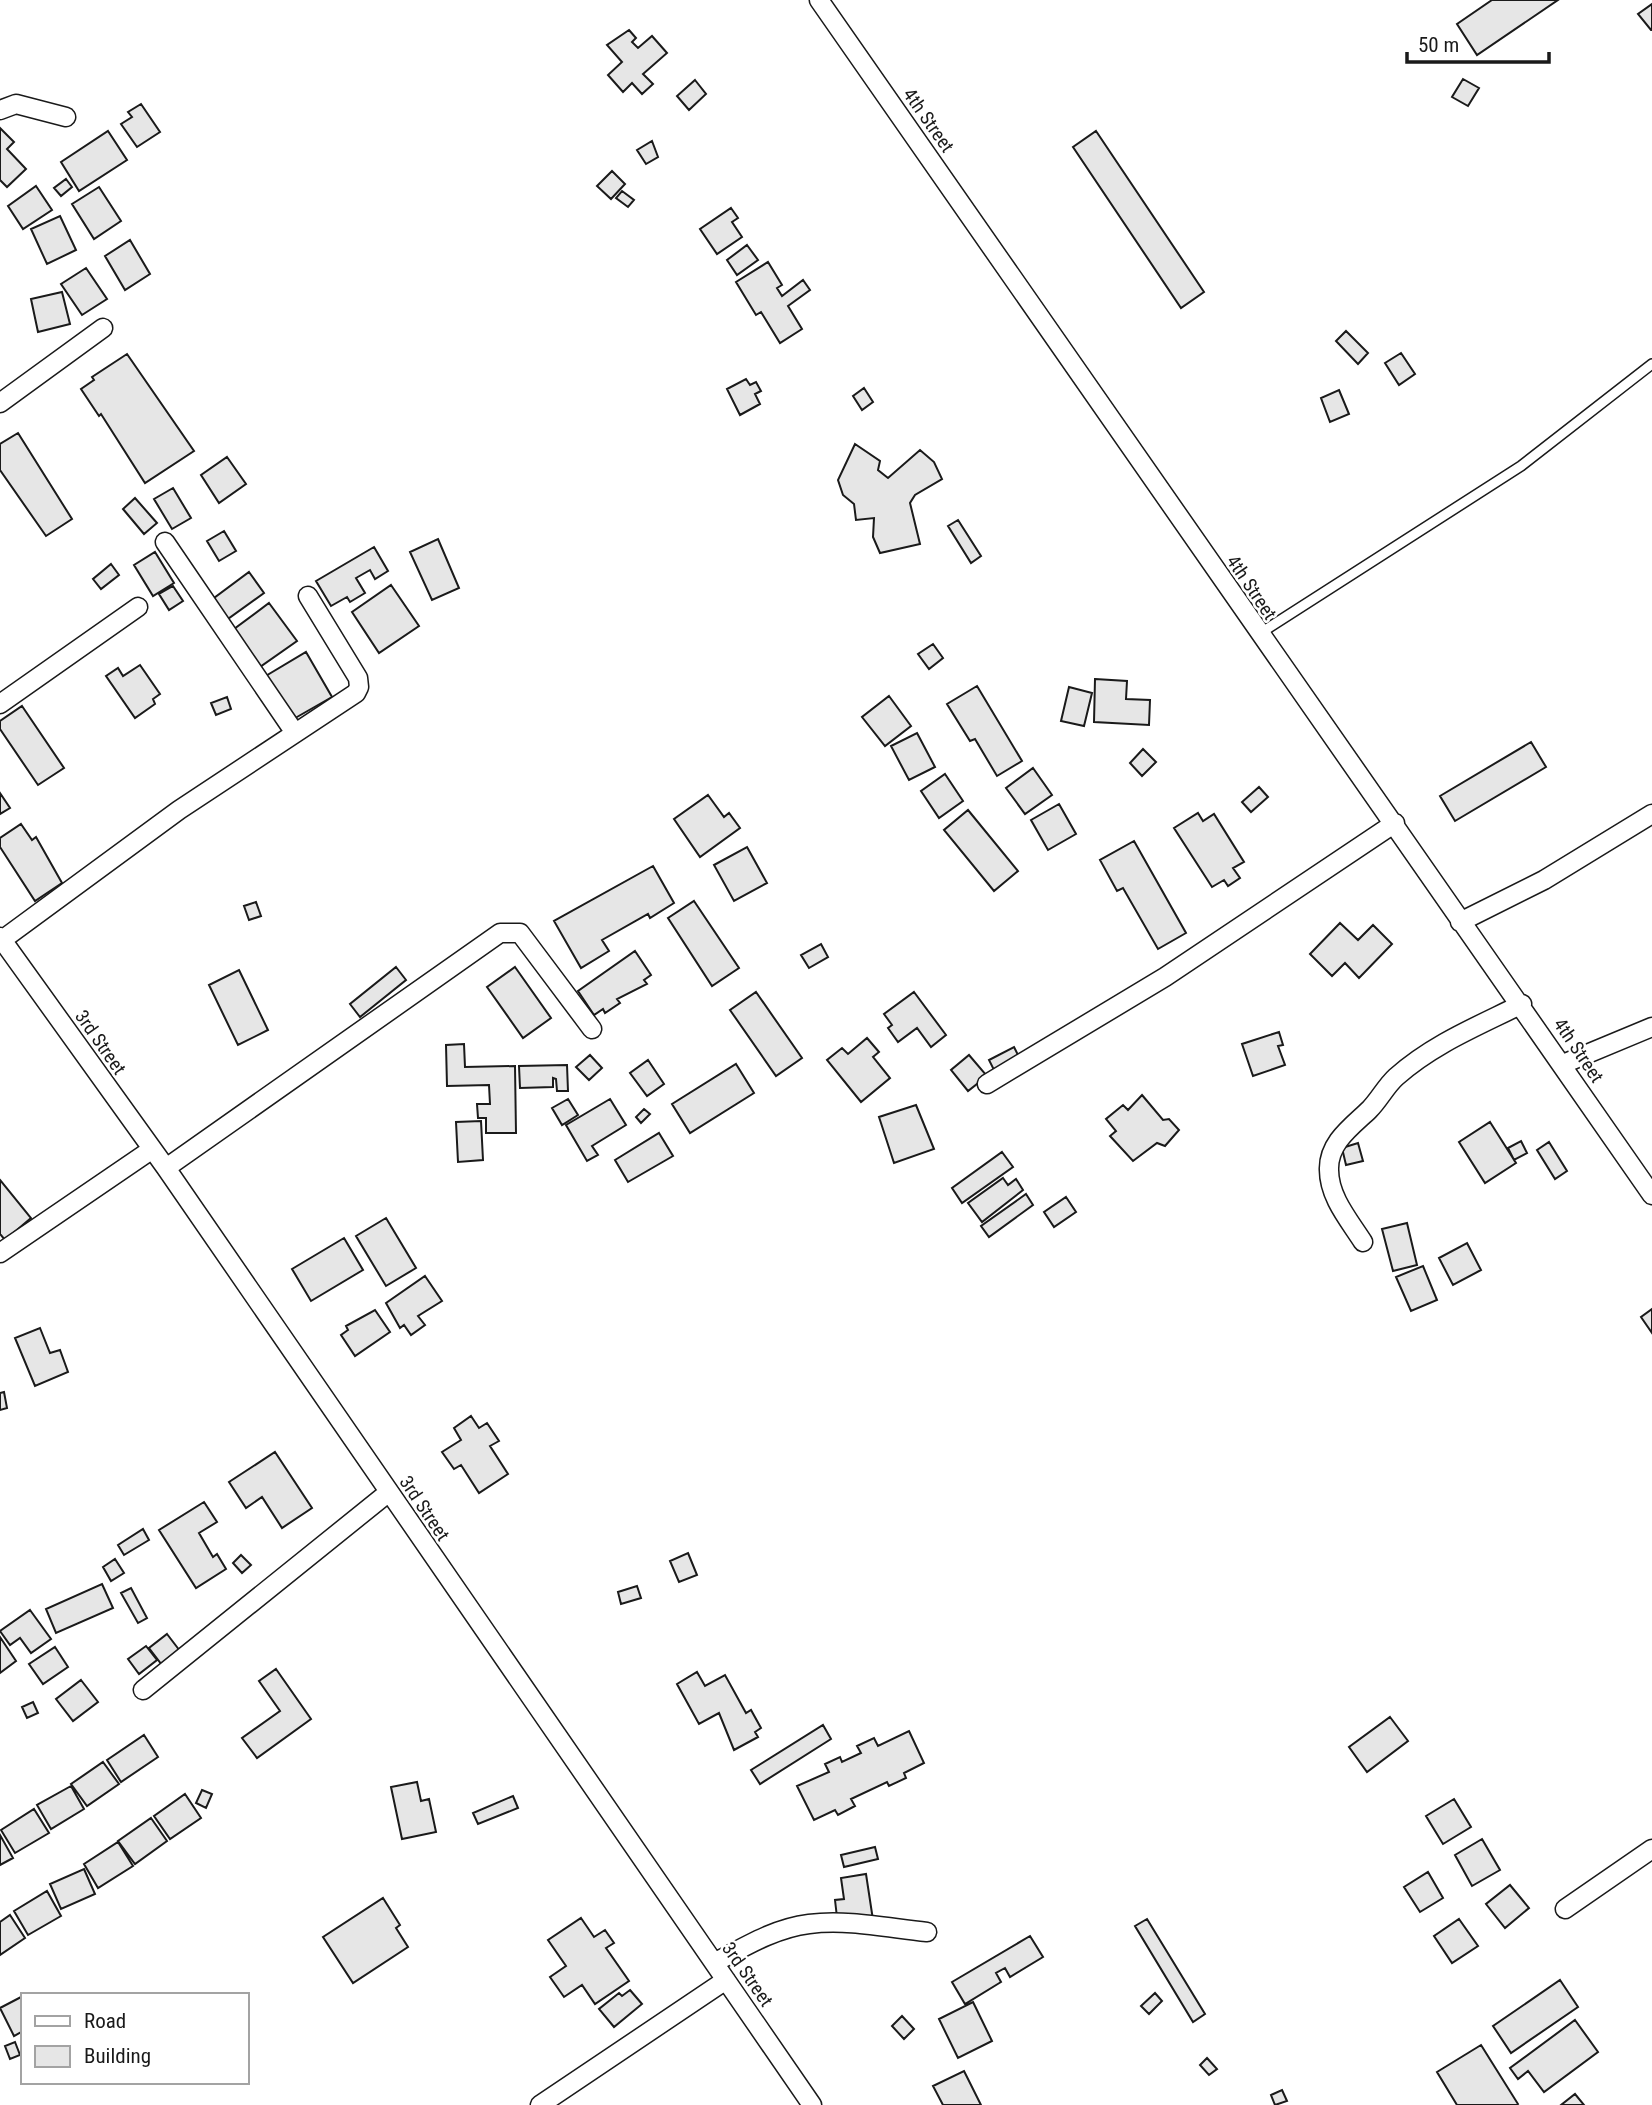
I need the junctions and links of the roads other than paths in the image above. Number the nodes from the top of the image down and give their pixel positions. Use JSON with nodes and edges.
{"nodes":[{"id":1,"x":819,"y":0,"type":"edge"},
{"id":2,"x":0,"y":110,"type":"edge"},
{"id":3,"x":66,"y":117,"type":"dead end"},
{"id":4,"x":103,"y":328,"type":"dead end"},
{"id":5,"x":1652,"y":364,"type":"edge"},
{"id":6,"x":0,"y":403,"type":"edge"},
{"id":7,"x":165,"y":542,"type":"dead end"},
{"id":8,"x":308,"y":596,"type":"dead end"},
{"id":9,"x":138,"y":607,"type":"dead end"},
{"id":10,"x":1259,"y":634,"type":"junction"},
{"id":11,"x":0,"y":704,"type":"edge"},
{"id":12,"x":295,"y":733,"type":"junction"},
{"id":13,"x":1652,"y":814,"type":"edge"},
{"id":14,"x":1395,"y":823,"type":"junction"},
{"id":15,"x":1460,"y":922,"type":"junction"},
{"id":16,"x":1,"y":938,"type":"edge"},
{"id":17,"x":1522,"y":1004,"type":"junction"},
{"id":18,"x":1652,"y":1027,"type":"edge"},
{"id":19,"x":592,"y":1029,"type":"dead end"},
{"id":20,"x":1563,"y":1064,"type":"junction"},
{"id":21,"x":987,"y":1084,"type":"dead end"},
{"id":22,"x":151,"y":1150,"type":"junction"},
{"id":23,"x":166,"y":1168,"type":"junction"},
{"id":24,"x":1652,"y":1195,"type":"edge"},
{"id":25,"x":1363,"y":1242,"type":"dead end"},
{"id":26,"x":0,"y":1253,"type":"edge"},
{"id":27,"x":389,"y":1492,"type":"junction"},
{"id":28,"x":143,"y":1690,"type":"dead end"},
{"id":29,"x":1652,"y":1849,"type":"edge"},
{"id":30,"x":1565,"y":1909,"type":"dead end"},
{"id":31,"x":927,"y":1932,"type":"dead end"},
{"id":32,"x":714,"y":1963,"type":"junction"},
{"id":33,"x":726,"y":1980,"type":"junction"},
{"id":34,"x":540,"y":2105,"type":"edge"},
{"id":35,"x":812,"y":2105,"type":"edge"}],
"edges":[{"from":1,"to":10,"type":"street","name":"4th Street"},
{"from":2,"to":3,"type":"street"},
{"from":4,"to":6,"type":"street"},
{"from":5,"to":10,"type":"lane"},
{"from":7,"to":12,"type":"street"},
{"from":8,"to":12,"type":"street"},
{"from":9,"to":11,"type":"street"},
{"from":10,"to":14,"type":"street","name":"4th Street"},
{"from":12,"to":16,"type":"street"},
{"from":13,"to":15,"type":"street"},
{"from":14,"to":15,"type":"street","name":"4th Street"},
{"from":14,"to":21,"type":"street"},
{"from":15,"to":17,"type":"street","name":"4th Street"},
{"from":16,"to":22,"type":"street","name":"3rd Street"},
{"from":17,"to":20,"type":"street","name":"4th Street"},
{"from":17,"to":25,"type":"street"},
{"from":18,"to":20,"type":"street"},
{"from":19,"to":23,"type":"street"},
{"from":20,"to":24,"type":"street","name":"4th Street"},
{"from":22,"to":23,"type":"street","name":"3rd Street"},
{"from":22,"to":26,"type":"street"},
{"from":23,"to":27,"type":"street","name":"3rd Street"},
{"from":27,"to":28,"type":"street"},
{"from":27,"to":32,"type":"street","name":"3rd Street"},
{"from":29,"to":30,"type":"street"},
{"from":31,"to":32,"type":"street"},
{"from":32,"to":33,"type":"street","name":"3rd Street"},
{"from":33,"to":34,"type":"street"},
{"from":33,"to":35,"type":"street","name":"3rd Street"}]}
